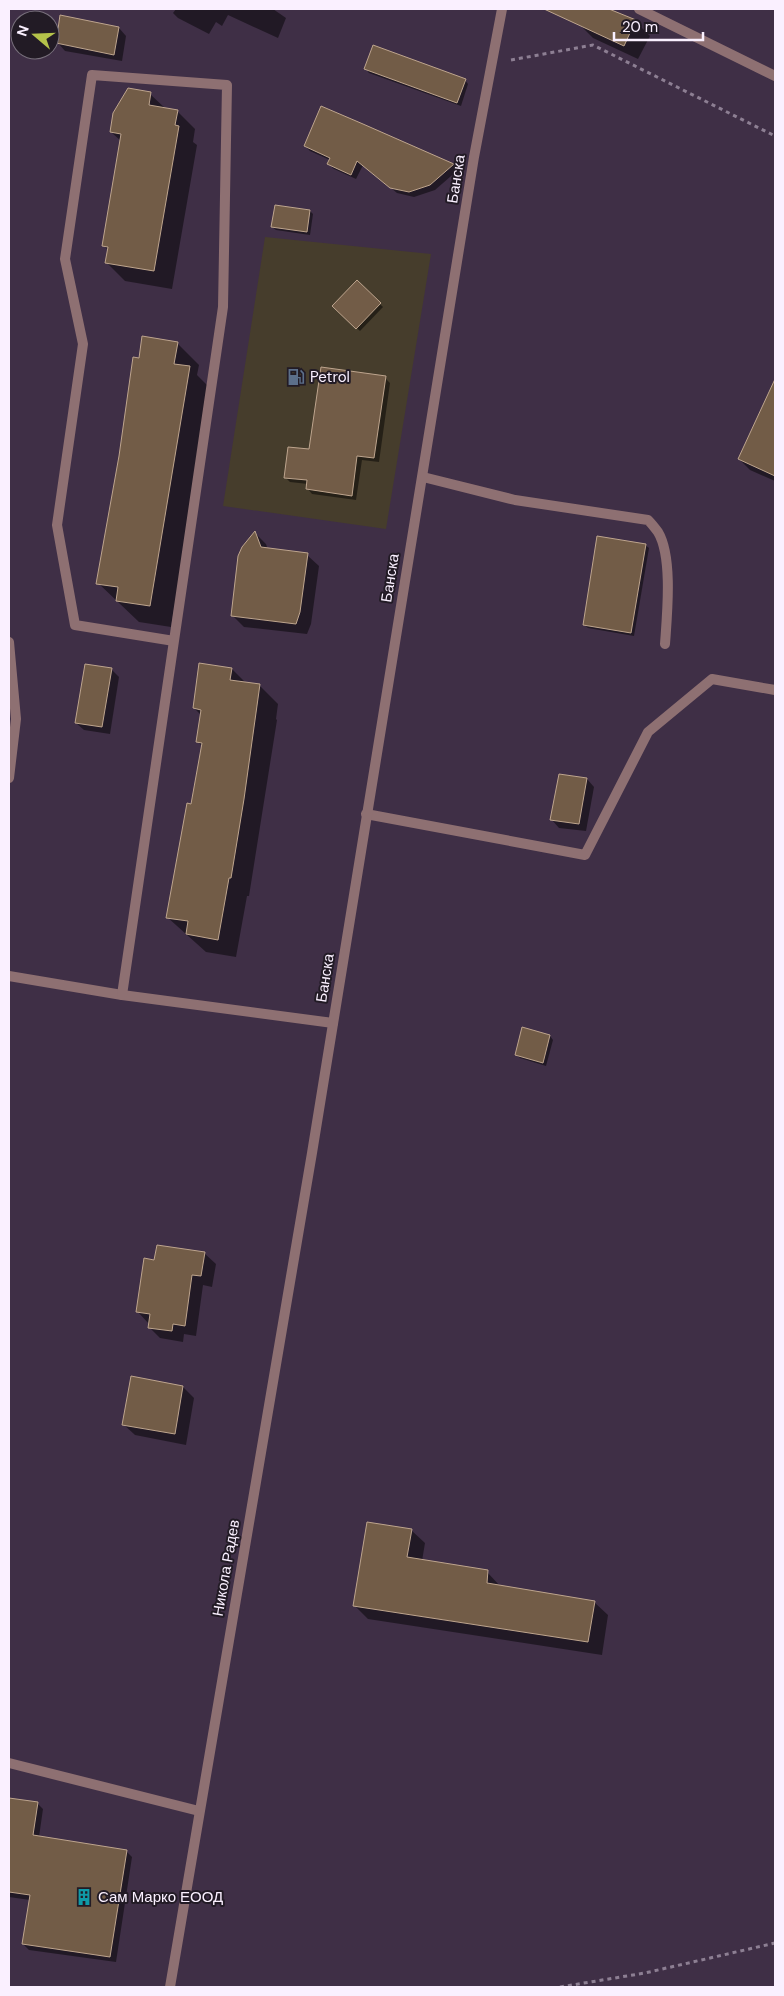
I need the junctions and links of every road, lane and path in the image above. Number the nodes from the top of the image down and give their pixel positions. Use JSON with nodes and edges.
{"nodes":[{"id":1,"x":502,"y":9,"type":"edge"},
{"id":2,"x":639,"y":9,"type":"edge"},
{"id":3,"x":492,"y":64,"type":"junction"},
{"id":4,"x":775,"y":76,"type":"edge"},
{"id":5,"x":775,"y":136,"type":"edge"},
{"id":6,"x":423,"y":478,"type":"junction"},
{"id":7,"x":174,"y":641,"type":"junction"},
{"id":8,"x":9,"y":643,"type":"edge"},
{"id":9,"x":665,"y":644,"type":"dead end"},
{"id":10,"x":775,"y":690,"type":"edge"},
{"id":11,"x":9,"y":778,"type":"edge"},
{"id":12,"x":366,"y":814,"type":"junction"},
{"id":13,"x":9,"y":976,"type":"edge"},
{"id":14,"x":122,"y":995,"type":"junction"},
{"id":15,"x":333,"y":1023,"type":"junction"},
{"id":16,"x":312,"y":1153,"type":"joint"},
{"id":17,"x":9,"y":1763,"type":"edge"},
{"id":18,"x":199,"y":1811,"type":"junction"},
{"id":19,"x":775,"y":1943,"type":"edge"},
{"id":20,"x":170,"y":1987,"type":"edge"},
{"id":21,"x":560,"y":1987,"type":"edge"}],
"edges":[{"from":1,"to":3,"type":"street","name":"Банска"},
{"from":2,"to":4,"type":"street"},
{"from":3,"to":5,"type":"path"},
{"from":3,"to":6,"type":"street","name":"Банска"},
{"from":6,"to":9,"type":"street"},
{"from":6,"to":12,"type":"street","name":"Банска"},
{"from":7,"to":7,"type":"street"},
{"from":7,"to":14,"type":"street"},
{"from":8,"to":11,"type":"street"},
{"from":10,"to":12,"type":"street"},
{"from":12,"to":15,"type":"street","name":"Банска"},
{"from":13,"to":14,"type":"street"},
{"from":14,"to":15,"type":"street"},
{"from":15,"to":16,"type":"street","name":"Банска"},
{"from":16,"to":18,"type":"street","name":"Никола Радев"},
{"from":17,"to":18,"type":"street"},
{"from":18,"to":20,"type":"street","name":"Никола Радев"},
{"from":19,"to":21,"type":"path"}]}
